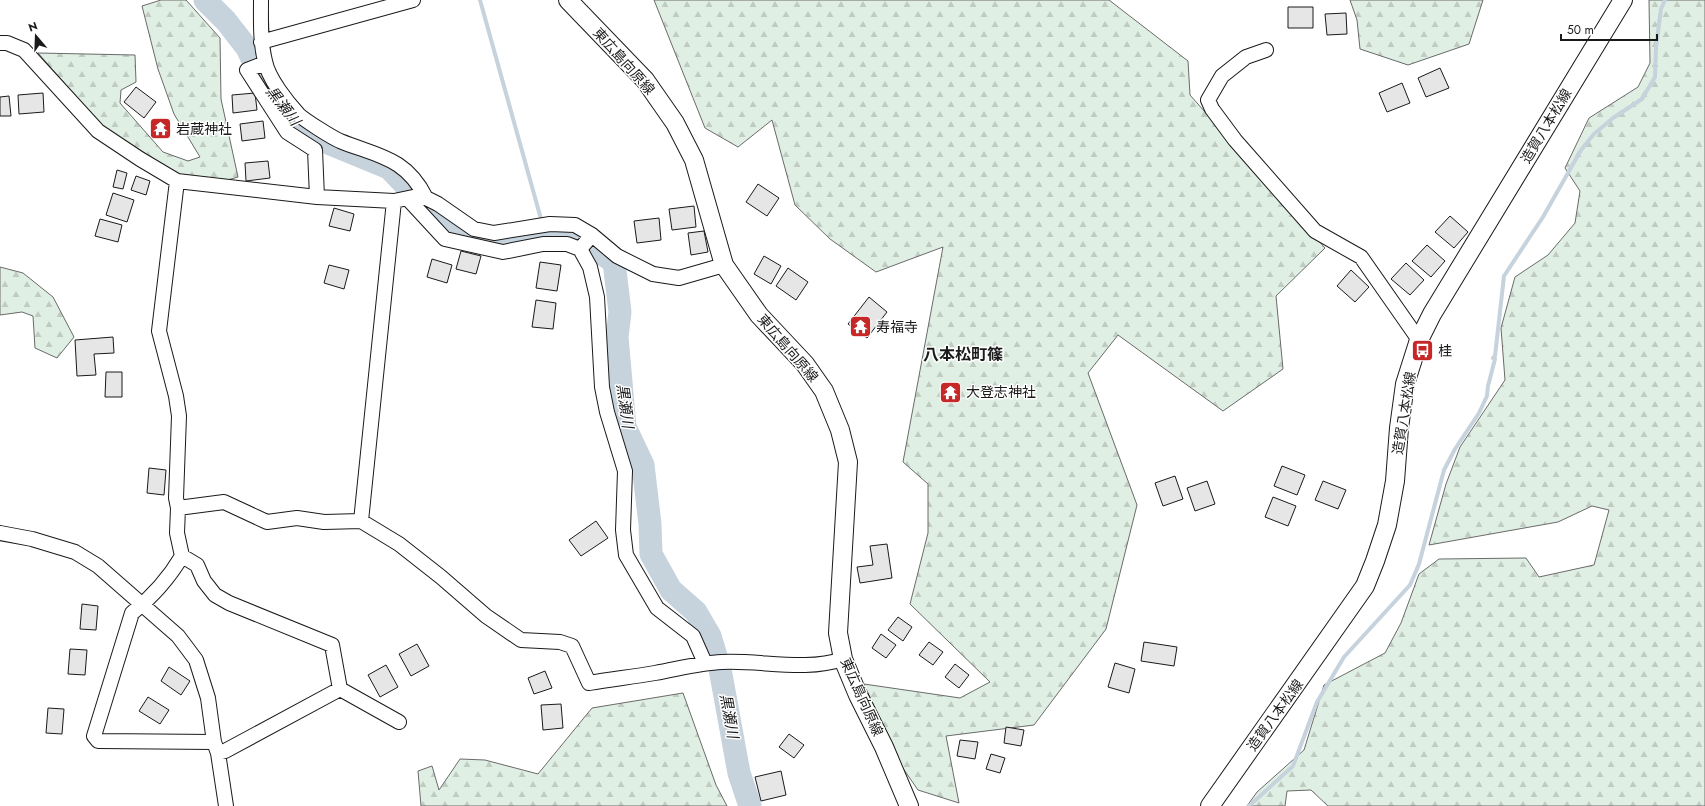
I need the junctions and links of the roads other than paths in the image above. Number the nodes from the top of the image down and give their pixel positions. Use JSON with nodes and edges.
{"nodes":[{"id":1,"x":261,"y":0,"type":"edge"},
{"id":2,"x":413,"y":0,"type":"edge"},
{"id":3,"x":568,"y":0,"type":"edge"},
{"id":4,"x":1623,"y":0,"type":"edge"},
{"id":5,"x":261,"y":42,"type":"junction"},
{"id":6,"x":0,"y":43,"type":"edge"},
{"id":7,"x":1266,"y":50,"type":"dead end"},
{"id":8,"x":265,"y":63,"type":"junction"},
{"id":9,"x":314,"y":137,"type":"junction"},
{"id":10,"x":177,"y":181,"type":"junction"},
{"id":11,"x":317,"y":197,"type":"junction"},
{"id":12,"x":426,"y":198,"type":"junction"},
{"id":13,"x":408,"y":199,"type":"junction"},
{"id":14,"x":394,"y":201,"type":"junction"},
{"id":15,"x":586,"y":242,"type":"junction"},
{"id":16,"x":724,"y":265,"type":"junction"},
{"id":17,"x":1419,"y":340,"type":"junction"},
{"id":18,"x":178,"y":508,"type":"junction"},
{"id":19,"x":361,"y":521,"type":"junction"},
{"id":20,"x":0,"y":533,"type":"edge"},
{"id":21,"x":182,"y":556,"type":"junction"},
{"id":22,"x":143,"y":605,"type":"junction"},
{"id":23,"x":843,"y":659,"type":"junction"},
{"id":24,"x":714,"y":663,"type":"junction"},
{"id":25,"x":340,"y":689,"type":"junction"},
{"id":26,"x":399,"y":722,"type":"dead end"},
{"id":27,"x":216,"y":747,"type":"junction"},
{"id":28,"x":226,"y":806,"type":"edge"},
{"id":29,"x":909,"y":806,"type":"edge"},
{"id":30,"x":1210,"y":806,"type":"edge"}],
"edges":[{"from":1,"to":5,"type":"street"},
{"from":2,"to":5,"type":"street"},
{"from":3,"to":16,"type":"main road","name":"東広島向原線"},
{"from":4,"to":17,"type":"main road","name":"造賀八本松線"},
{"from":5,"to":8,"type":"street"},
{"from":6,"to":10,"type":"street"},
{"from":7,"to":17,"type":"street"},
{"from":8,"to":9,"type":"street"},
{"from":8,"to":9,"type":"street"},
{"from":9,"to":11,"type":"street"},
{"from":9,"to":12,"type":"street"},
{"from":10,"to":11,"type":"street"},
{"from":10,"to":18,"type":"street"},
{"from":11,"to":14,"type":"street"},
{"from":12,"to":13,"type":"street"},
{"from":12,"to":15,"type":"street"},
{"from":13,"to":14,"type":"street"},
{"from":13,"to":15,"type":"street"},
{"from":14,"to":19,"type":"street"},
{"from":15,"to":16,"type":"street"},
{"from":15,"to":24,"type":"street"},
{"from":16,"to":23,"type":"main road","name":"東広島向原線"},
{"from":17,"to":30,"type":"main road","name":"造賀八本松線"},
{"from":18,"to":19,"type":"street"},
{"from":18,"to":21,"type":"street"},
{"from":19,"to":24,"type":"street"},
{"from":20,"to":22,"type":"street"},
{"from":21,"to":22,"type":"street"},
{"from":21,"to":25,"type":"street"},
{"from":22,"to":27,"type":"street"},
{"from":22,"to":27,"type":"street"},
{"from":23,"to":24,"type":"street"},
{"from":23,"to":29,"type":"main road","name":"東広島向原線"},
{"from":25,"to":26,"type":"street"},
{"from":25,"to":27,"type":"street"},
{"from":27,"to":28,"type":"street"}]}
